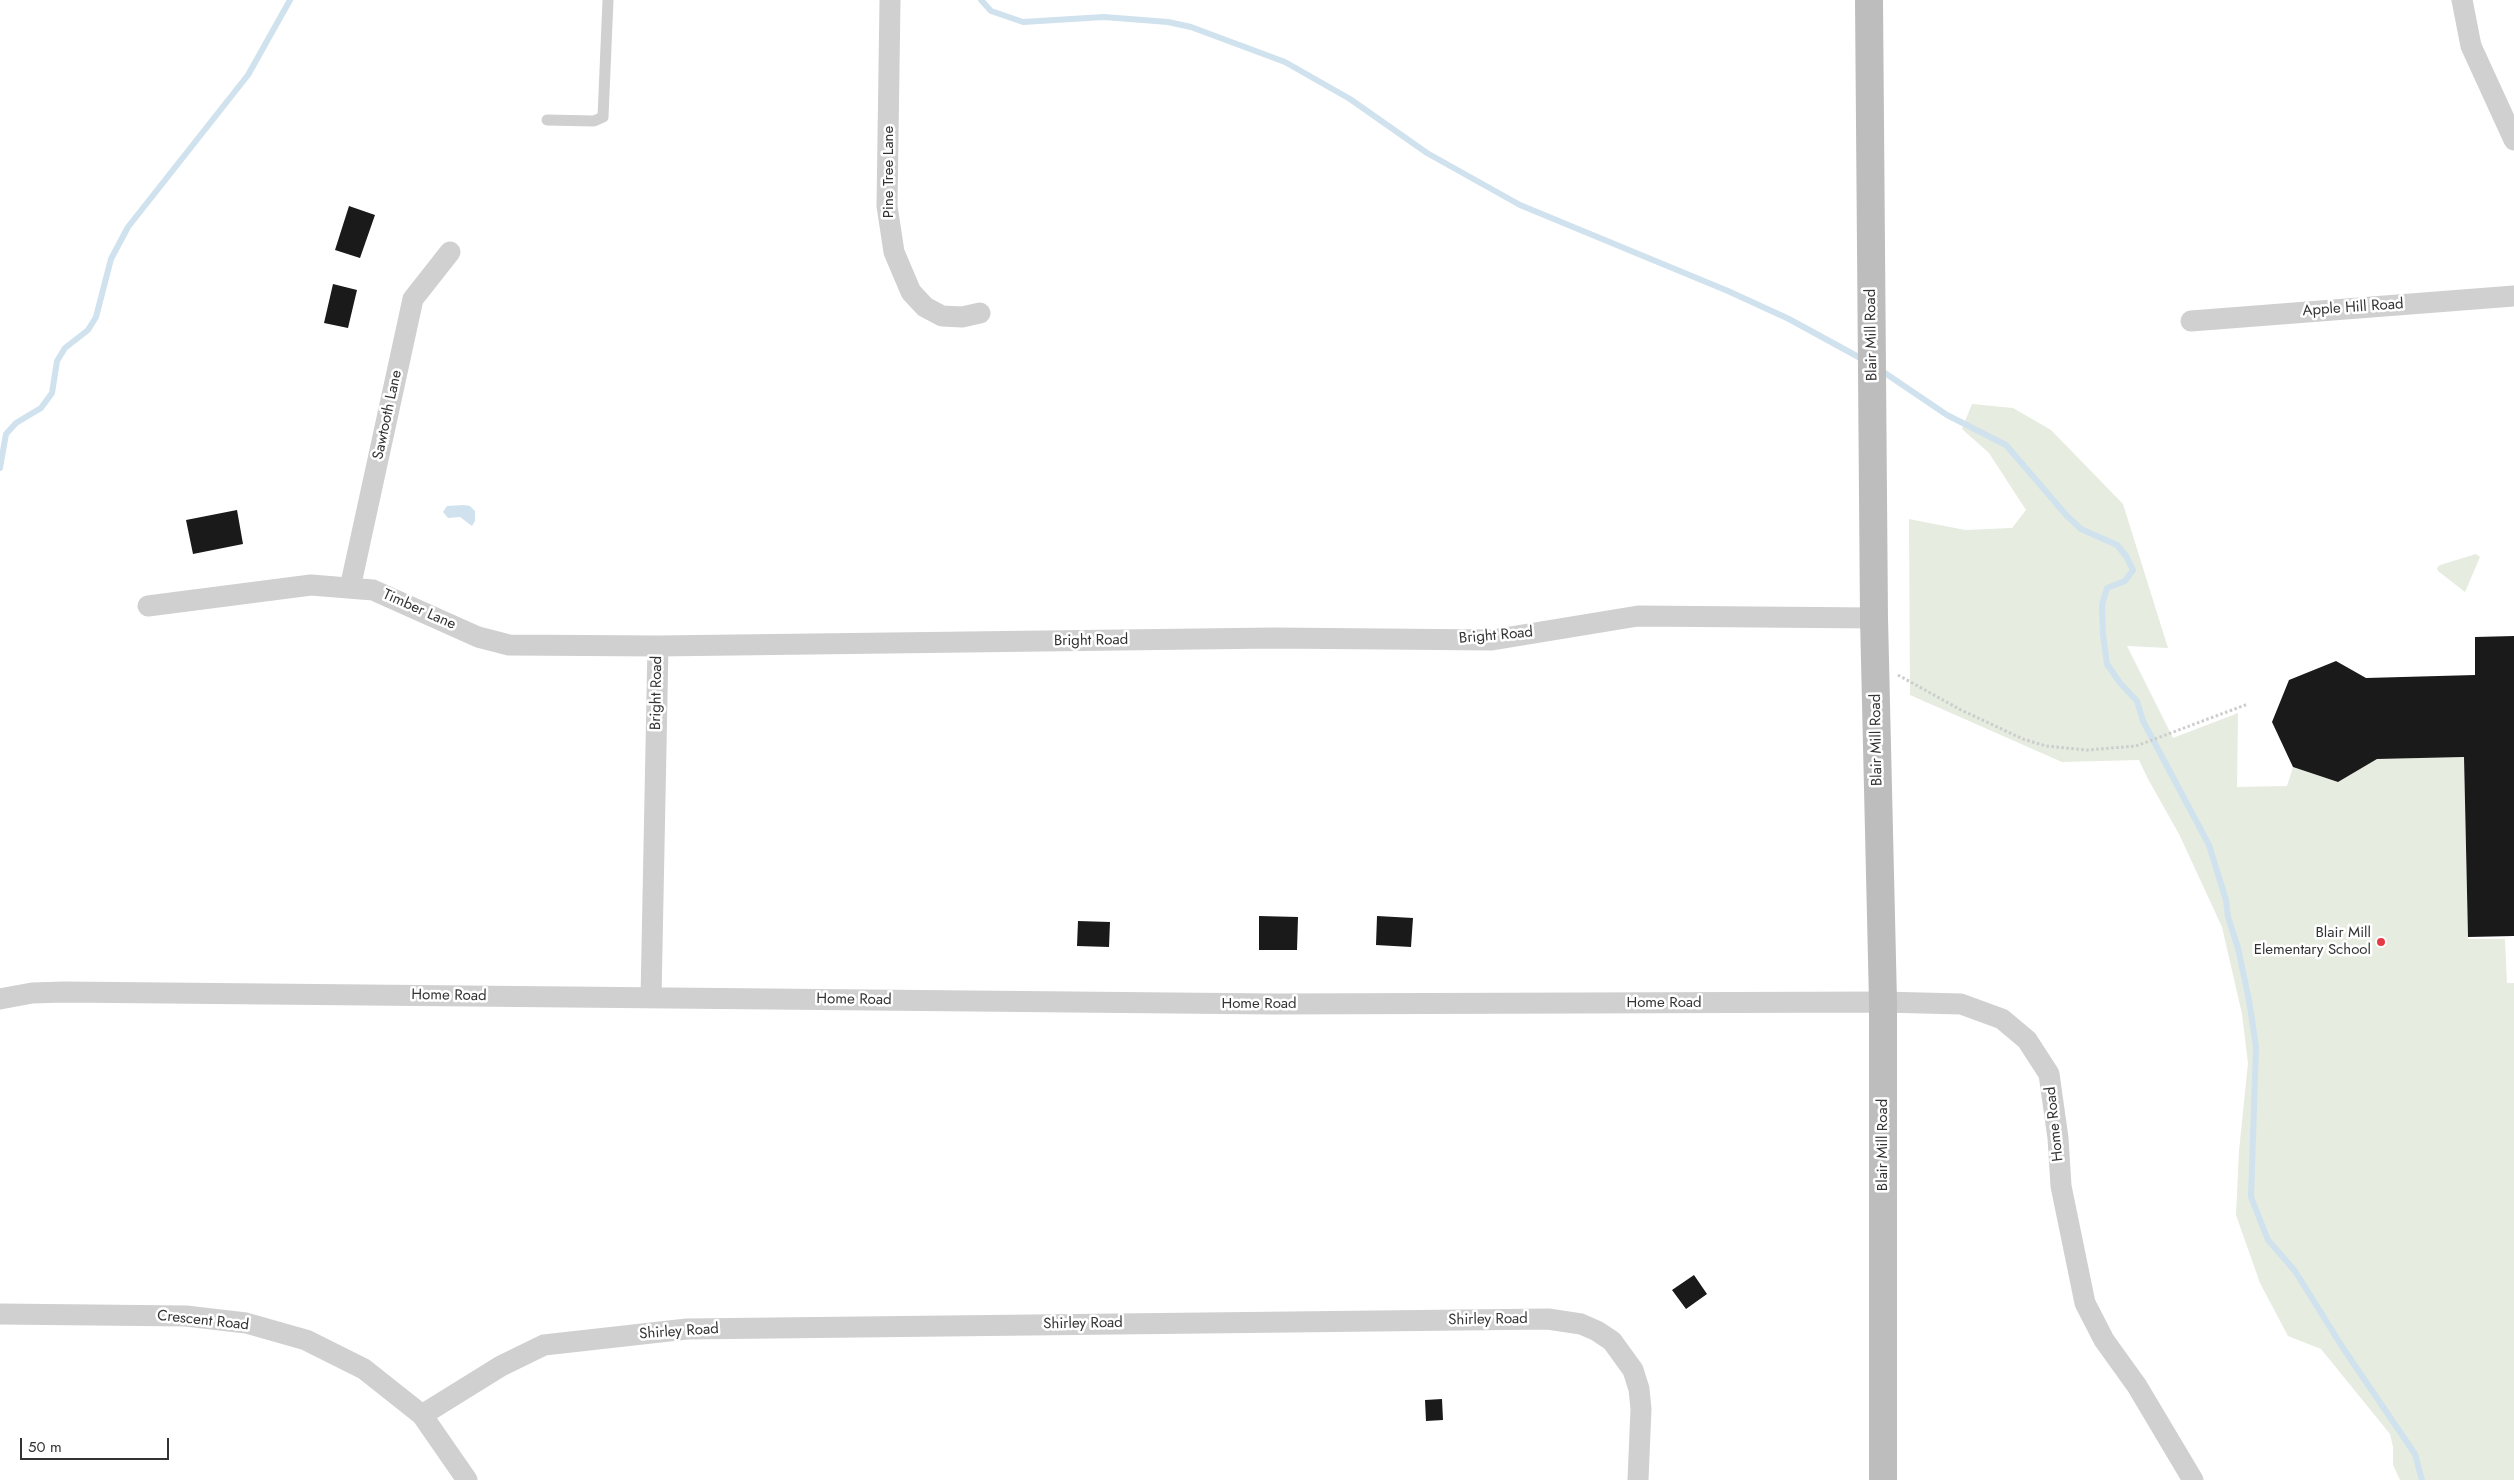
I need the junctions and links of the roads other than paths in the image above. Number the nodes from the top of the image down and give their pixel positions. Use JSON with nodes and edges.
{"nodes":[{"id":1,"x":608,"y":0,"type":"edge"},
{"id":2,"x":890,"y":0,"type":"edge"},
{"id":3,"x":1869,"y":0,"type":"edge"},
{"id":4,"x":2462,"y":0,"type":"edge"},
{"id":5,"x":547,"y":120,"type":"dead end"},
{"id":6,"x":2514,"y":140,"type":"edge"},
{"id":7,"x":450,"y":252,"type":"dead end"},
{"id":8,"x":2514,"y":296,"type":"edge"},
{"id":9,"x":980,"y":314,"type":"dead end"},
{"id":10,"x":2192,"y":320,"type":"dead end"},
{"id":11,"x":350,"y":588,"type":"junction"},
{"id":12,"x":148,"y":606,"type":"dead end"},
{"id":13,"x":1874,"y":618,"type":"junction"},
{"id":14,"x":658,"y":646,"type":"junction"},
{"id":15,"x":0,"y":998,"type":"edge"},
{"id":16,"x":651,"y":998,"type":"junction"},
{"id":17,"x":1882,"y":1002,"type":"junction"},
{"id":18,"x":0,"y":1314,"type":"edge"},
{"id":19,"x":422,"y":1415,"type":"junction"},
{"id":20,"x":467,"y":1480,"type":"edge"},
{"id":21,"x":1638,"y":1480,"type":"edge"},
{"id":22,"x":1882,"y":1480,"type":"edge"},
{"id":23,"x":2193,"y":1480,"type":"edge"}],
"edges":[{"from":1,"to":5,"type":"lane"},
{"from":2,"to":9,"type":"street","name":"Pine Tree Lane"},
{"from":3,"to":13,"type":"main road","name":"Blair Mill Road"},
{"from":4,"to":6,"type":"street"},
{"from":7,"to":11,"type":"street","name":"Sawtooth Lane"},
{"from":8,"to":10,"type":"street","name":"Apple Hill Road"},
{"from":11,"to":12,"type":"street","name":"Timber Lane"},
{"from":11,"to":14,"type":"street","name":"Timber Lane"},
{"from":13,"to":14,"type":"street","name":"Bright Road"},
{"from":13,"to":17,"type":"main road","name":"Blair Mill Road"},
{"from":14,"to":16,"type":"street","name":"Bright Road"},
{"from":15,"to":16,"type":"street","name":"Home Road"},
{"from":16,"to":17,"type":"street","name":"Home Road"},
{"from":17,"to":22,"type":"main road","name":"Blair Mill Road"},
{"from":17,"to":23,"type":"street","name":"Home Road"},
{"from":18,"to":19,"type":"street","name":"Crescent Road"},
{"from":19,"to":20,"type":"street","name":"Crescent Road"},
{"from":19,"to":21,"type":"street","name":"Shirley Road"}]}
